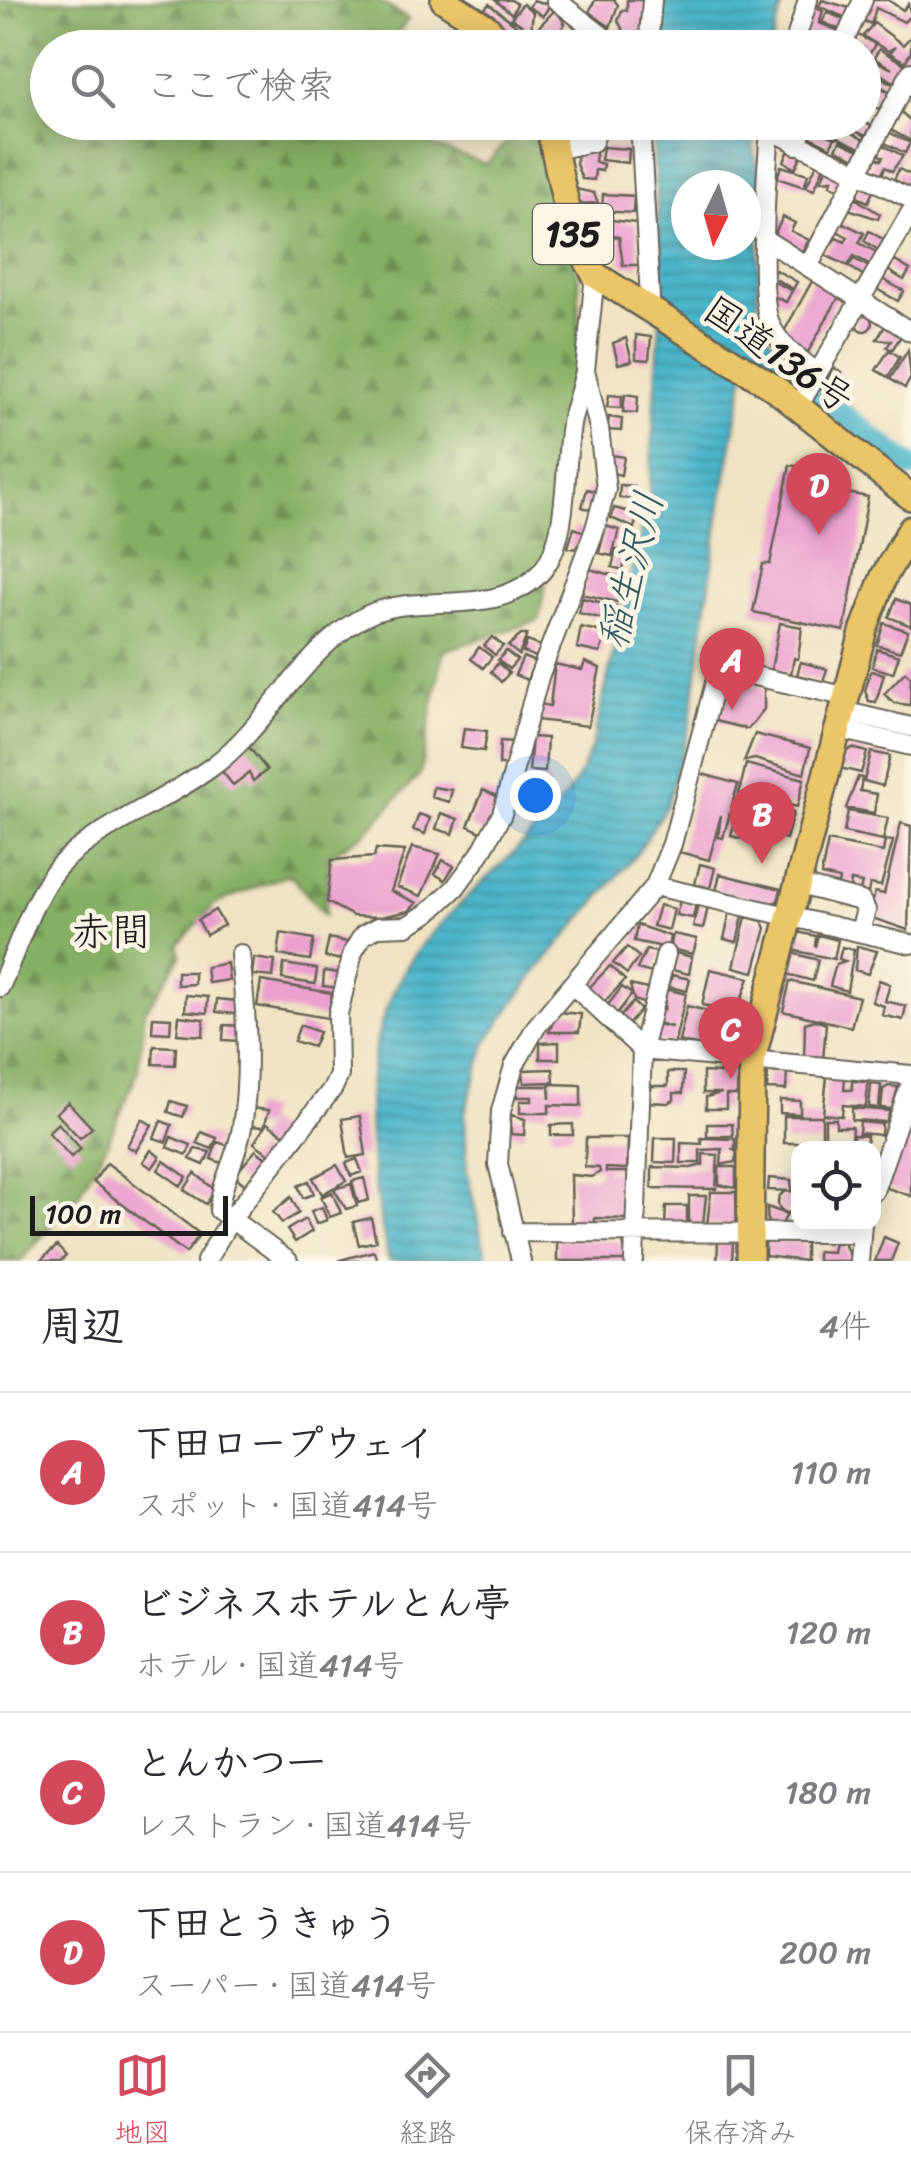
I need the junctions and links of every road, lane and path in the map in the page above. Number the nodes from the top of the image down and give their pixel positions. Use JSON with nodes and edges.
{"nodes":[{"id":1,"x":444,"y":0,"type":"edge"},
{"id":2,"x":556,"y":0,"type":"edge"},
{"id":3,"x":652,"y":0,"type":"edge"},
{"id":4,"x":808,"y":0,"type":"edge"},
{"id":5,"x":864,"y":0,"type":"edge"},
{"id":6,"x":585,"y":9,"type":"edge"},
{"id":7,"x":490,"y":30,"type":"edge"},
{"id":8,"x":603,"y":30,"type":"edge"},
{"id":9,"x":650,"y":30,"type":"edge"},
{"id":10,"x":799,"y":30,"type":"edge"},
{"id":11,"x":850,"y":30,"type":"edge"},
{"id":12,"x":911,"y":72,"type":"edge"},
{"id":13,"x":881,"y":129,"type":"edge"},
{"id":14,"x":552,"y":140,"type":"edge"},
{"id":15,"x":594,"y":140,"type":"edge"},
{"id":16,"x":641,"y":140,"type":"edge"},
{"id":17,"x":765,"y":140,"type":"edge"},
{"id":18,"x":788,"y":140,"type":"edge"},
{"id":19,"x":798,"y":140,"type":"edge"},
{"id":20,"x":875,"y":140,"type":"edge"},
{"id":21,"x":796,"y":145,"type":"junction"},
{"id":22,"x":554,"y":150,"type":"junction"},
{"id":23,"x":857,"y":174,"type":"junction"},
{"id":24,"x":911,"y":199,"type":"edge"},
{"id":25,"x":911,"y":212,"type":"edge"},
{"id":26,"x":766,"y":240,"type":"junction"},
{"id":27,"x":810,"y":265,"type":"junction"},
{"id":28,"x":594,"y":275,"type":"junction"},
{"id":29,"x":861,"y":297,"type":"junction"},
{"id":30,"x":648,"y":311,"type":"junction"},
{"id":31,"x":911,"y":332,"type":"edge"},
{"id":32,"x":585,"y":370,"type":"junction"},
{"id":33,"x":807,"y":389,"type":"junction"},
{"id":34,"x":911,"y":497,"type":"edge"},
{"id":35,"x":911,"y":529,"type":"edge"},
{"id":36,"x":841,"y":707,"type":"junction"},
{"id":37,"x":911,"y":727,"type":"edge"},
{"id":38,"x":911,"y":746,"type":"edge"},
{"id":39,"x":796,"y":884,"type":"junction"},
{"id":40,"x":656,"y":886,"type":"junction"},
{"id":41,"x":788,"y":917,"type":"junction"},
{"id":42,"x":860,"y":931,"type":"junction"},
{"id":43,"x":911,"y":944,"type":"edge"},
{"id":44,"x":240,"y":954,"type":"dead end"},
{"id":45,"x":666,"y":954,"type":"dead end"},
{"id":46,"x":573,"y":986,"type":"junction"},
{"id":47,"x":0,"y":987,"type":"edge"},
{"id":48,"x":642,"y":1050,"type":"junction"},
{"id":49,"x":752,"y":1060,"type":"junction"},
{"id":50,"x":911,"y":1076,"type":"edge"},
{"id":51,"x":911,"y":1084,"type":"edge"},
{"id":52,"x":881,"y":1170,"type":"edge"},
{"id":53,"x":230,"y":1220,"type":"junction"},
{"id":54,"x":805,"y":1231,"type":"edge"},
{"id":55,"x":860,"y":1231,"type":"edge"},
{"id":56,"x":513,"y":1232,"type":"junction"},
{"id":57,"x":634,"y":1232,"type":"junction"},
{"id":58,"x":750,"y":1234,"type":"junction"},
{"id":59,"x":206,"y":1261,"type":"edge"},
{"id":60,"x":288,"y":1261,"type":"edge"},
{"id":61,"x":521,"y":1261,"type":"edge"},
{"id":62,"x":634,"y":1261,"type":"edge"},
{"id":63,"x":750,"y":1261,"type":"edge"},
{"id":64,"x":859,"y":1261,"type":"edge"}],
"edges":[{"from":1,"to":7,"type":"highway"},
{"from":2,"to":6,"type":"street"},
{"from":3,"to":9,"type":"street"},
{"from":4,"to":10,"type":"street"},
{"from":5,"to":11,"type":"street"},
{"from":6,"to":8,"type":"street"},
{"from":12,"to":13,"type":"street"},
{"from":14,"to":22,"type":"highway","number":"135"},
{"from":15,"to":22,"type":"street"},
{"from":16,"to":30,"type":"street"},
{"from":17,"to":26,"type":"street"},
{"from":18,"to":21,"type":"street"},
{"from":19,"to":21,"type":"street"},
{"from":20,"to":23,"type":"street"},
{"from":21,"to":23,"type":"street"},
{"from":22,"to":28,"type":"highway","number":"135"},
{"from":23,"to":24,"type":"street"},
{"from":23,"to":27,"type":"street"},
{"from":25,"to":29,"type":"street"},
{"from":26,"to":27,"type":"street"},
{"from":26,"to":33,"type":"street"},
{"from":27,"to":29,"type":"street"},
{"from":28,"to":30,"type":"highway","number":"135"},
{"from":28,"to":32,"type":"street"},
{"from":29,"to":31,"type":"street"},
{"from":29,"to":33,"type":"street"},
{"from":30,"to":33,"type":"highway","name":"国道136号"},
{"from":32,"to":47,"type":"street"},
{"from":32,"to":53,"type":"street"},
{"from":33,"to":34,"type":"highway","name":"国道136号"},
{"from":35,"to":36,"type":"highway"},
{"from":36,"to":37,"type":"street"},
{"from":36,"to":38,"type":"street"},
{"from":36,"to":39,"type":"highway"},
{"from":36,"to":40,"type":"street"},
{"from":39,"to":41,"type":"highway"},
{"from":39,"to":42,"type":"street"},
{"from":40,"to":41,"type":"street"},
{"from":40,"to":46,"type":"street"},
{"from":41,"to":42,"type":"street"},
{"from":41,"to":49,"type":"highway"},
{"from":42,"to":43,"type":"street"},
{"from":44,"to":53,"type":"street"},
{"from":45,"to":48,"type":"street"},
{"from":46,"to":48,"type":"street"},
{"from":46,"to":56,"type":"street"},
{"from":48,"to":49,"type":"street"},
{"from":48,"to":57,"type":"street"},
{"from":49,"to":50,"type":"street"},
{"from":49,"to":58,"type":"highway"},
{"from":51,"to":52,"type":"street"},
{"from":53,"to":59,"type":"street"},
{"from":53,"to":60,"type":"street"},
{"from":54,"to":58,"type":"street"},
{"from":55,"to":64,"type":"street"},
{"from":56,"to":57,"type":"street"},
{"from":56,"to":61,"type":"street"},
{"from":57,"to":58,"type":"street"},
{"from":57,"to":62,"type":"street"},
{"from":58,"to":63,"type":"highway"}]}
